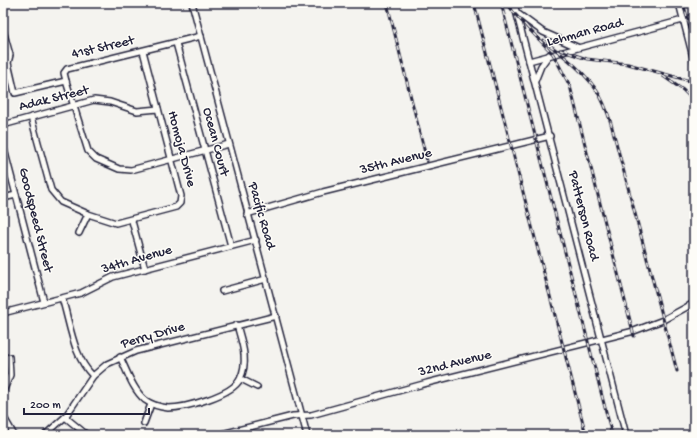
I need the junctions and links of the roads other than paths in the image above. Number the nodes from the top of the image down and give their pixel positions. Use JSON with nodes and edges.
{"nodes":[{"id":1,"x":192,"y":3,"type":"edge"},
{"id":2,"x":514,"y":3,"type":"edge"},
{"id":3,"x":679,"y":3,"type":"edge"},
{"id":4,"x":517,"y":13,"type":"junction"},
{"id":5,"x":694,"y":17,"type":"edge"},
{"id":6,"x":683,"y":20,"type":"junction"},
{"id":7,"x":3,"y":30,"type":"edge"},
{"id":8,"x":201,"y":36,"type":"junction"},
{"id":9,"x":176,"y":43,"type":"junction"},
{"id":10,"x":577,"y":47,"type":"junction"},
{"id":11,"x":143,"y":51,"type":"junction"},
{"id":12,"x":549,"y":55,"type":"junction"},
{"id":13,"x":529,"y":61,"type":"junction"},
{"id":14,"x":694,"y":61,"type":"edge"},
{"id":15,"x":66,"y":81,"type":"junction"},
{"id":16,"x":535,"y":82,"type":"junction"},
{"id":17,"x":74,"y":105,"type":"junction"},
{"id":18,"x":158,"y":109,"type":"junction"},
{"id":19,"x":31,"y":117,"type":"junction"},
{"id":20,"x":3,"y":124,"type":"edge"},
{"id":21,"x":550,"y":136,"type":"junction"},
{"id":22,"x":229,"y":144,"type":"junction"},
{"id":23,"x":3,"y":145,"type":"edge"},
{"id":24,"x":204,"y":150,"type":"junction"},
{"id":25,"x":5,"y":159,"type":"edge"},
{"id":26,"x":172,"y":159,"type":"junction"},
{"id":27,"x":16,"y":195,"type":"junction"},
{"id":28,"x":3,"y":198,"type":"edge"},
{"id":29,"x":88,"y":214,"type":"junction"},
{"id":30,"x":248,"y":214,"type":"junction"},
{"id":31,"x":132,"y":221,"type":"junction"},
{"id":32,"x":79,"y":233,"type":"dead end"},
{"id":33,"x":256,"y":240,"type":"junction"},
{"id":34,"x":231,"y":246,"type":"junction"},
{"id":35,"x":145,"y":269,"type":"junction"},
{"id":36,"x":266,"y":279,"type":"junction"},
{"id":37,"x":222,"y":291,"type":"dead end"},
{"id":38,"x":62,"y":298,"type":"junction"},
{"id":39,"x":44,"y":302,"type":"junction"},
{"id":40,"x":694,"y":303,"type":"edge"},
{"id":41,"x":3,"y":312,"type":"edge"},
{"id":42,"x":276,"y":316,"type":"junction"},
{"id":43,"x":237,"y":325,"type":"junction"},
{"id":44,"x":602,"y":339,"type":"junction"},
{"id":45,"x":9,"y":356,"type":"dead end"},
{"id":46,"x":120,"y":357,"type":"junction"},
{"id":47,"x":93,"y":376,"type":"junction"},
{"id":48,"x":241,"y":379,"type":"junction"},
{"id":49,"x":257,"y":388,"type":"dead end"},
{"id":50,"x":3,"y":392,"type":"edge"},
{"id":51,"x":152,"y":404,"type":"junction"},
{"id":52,"x":302,"y":415,"type":"junction"},
{"id":53,"x":3,"y":416,"type":"edge"},
{"id":54,"x":65,"y":417,"type":"junction"},
{"id":55,"x":144,"y":423,"type":"dead end"},
{"id":56,"x":14,"y":435,"type":"edge"},
{"id":57,"x":45,"y":435,"type":"edge"},
{"id":58,"x":87,"y":435,"type":"edge"},
{"id":59,"x":218,"y":435,"type":"edge"},
{"id":60,"x":307,"y":435,"type":"edge"},
{"id":61,"x":626,"y":435,"type":"edge"}],
"edges":[{"from":1,"to":8,"type":"street","name":"Pacific Road"},
{"from":2,"to":4,"type":"street","name":"Patterson Road"},
{"from":3,"to":6,"type":"street"},
{"from":4,"to":10,"type":"street"},
{"from":4,"to":13,"type":"street","name":"Patterson Road"},
{"from":5,"to":6,"type":"street","name":"Lehman Road"},
{"from":6,"to":10,"type":"street","name":"Lehman Road"},
{"from":6,"to":14,"type":"street"},
{"from":7,"to":15,"type":"street","name":"41st Street"},
{"from":8,"to":9,"type":"street","name":"41st Street"},
{"from":8,"to":22,"type":"street","name":"Pacific Road"},
{"from":9,"to":11,"type":"street","name":"41st Street"},
{"from":9,"to":24,"type":"street","name":"Ocean Court"},
{"from":10,"to":12,"type":"street","name":"Lehman Road"},
{"from":11,"to":15,"type":"street","name":"41st Street"},
{"from":11,"to":18,"type":"street","name":"Homoja Drive"},
{"from":12,"to":13,"type":"street","name":"Lehman Road"},
{"from":12,"to":16,"type":"street"},
{"from":13,"to":16,"type":"street","name":"Patterson Road"},
{"from":15,"to":17,"type":"street"},
{"from":16,"to":21,"type":"street","name":"Patterson Road"},
{"from":17,"to":18,"type":"street","name":"Adak Street"},
{"from":17,"to":19,"type":"street","name":"Adak Street"},
{"from":17,"to":26,"type":"street"},
{"from":18,"to":26,"type":"street","name":"Homoja Drive"},
{"from":19,"to":20,"type":"street","name":"Adak Street"},
{"from":19,"to":29,"type":"street","name":"Homoja Drive"},
{"from":21,"to":30,"type":"street","name":"35th Avenue"},
{"from":21,"to":44,"type":"street","name":"Patterson Road"},
{"from":22,"to":24,"type":"street"},
{"from":22,"to":30,"type":"street","name":"Pacific Road"},
{"from":23,"to":25,"type":"street","name":"Goodspeed Street"},
{"from":24,"to":26,"type":"street"},
{"from":24,"to":34,"type":"street","name":"Ocean Court"},
{"from":25,"to":27,"type":"street","name":"Goodspeed Street"},
{"from":26,"to":31,"type":"street","name":"Homoja Drive"},
{"from":27,"to":28,"type":"street"},
{"from":27,"to":39,"type":"street","name":"Goodspeed Street"},
{"from":29,"to":31,"type":"street","name":"Homoja Drive"},
{"from":29,"to":32,"type":"street"},
{"from":30,"to":33,"type":"street","name":"Pacific Road"},
{"from":31,"to":35,"type":"street"},
{"from":33,"to":34,"type":"street","name":"34th Avenue"},
{"from":33,"to":36,"type":"street","name":"Pacific Road"},
{"from":34,"to":35,"type":"street","name":"34th Avenue"},
{"from":35,"to":38,"type":"street","name":"34th Avenue"},
{"from":36,"to":37,"type":"street"},
{"from":36,"to":42,"type":"street","name":"Pacific Road"},
{"from":38,"to":39,"type":"street","name":"34th Avenue"},
{"from":38,"to":47,"type":"street"},
{"from":39,"to":41,"type":"street","name":"34th Avenue"},
{"from":40,"to":44,"type":"street","name":"32nd Avenue"},
{"from":42,"to":43,"type":"street","name":"Perry Drive"},
{"from":42,"to":52,"type":"street","name":"Pacific Road"},
{"from":43,"to":46,"type":"street","name":"Perry Drive"},
{"from":43,"to":48,"type":"street"},
{"from":44,"to":52,"type":"street","name":"32nd Avenue"},
{"from":44,"to":61,"type":"street","name":"Patterson Road"},
{"from":45,"to":50,"type":"street"},
{"from":46,"to":47,"type":"street","name":"Perry Drive"},
{"from":46,"to":51,"type":"street"},
{"from":47,"to":54,"type":"street","name":"Perry Drive"},
{"from":48,"to":49,"type":"street"},
{"from":48,"to":51,"type":"street"},
{"from":51,"to":55,"type":"street"},
{"from":52,"to":59,"type":"street","name":"32nd Avenue"},
{"from":52,"to":60,"type":"street","name":"Pacific Road"},
{"from":53,"to":56,"type":"street"},
{"from":54,"to":57,"type":"street","name":"Perry Drive"},
{"from":54,"to":58,"type":"street"}]}
